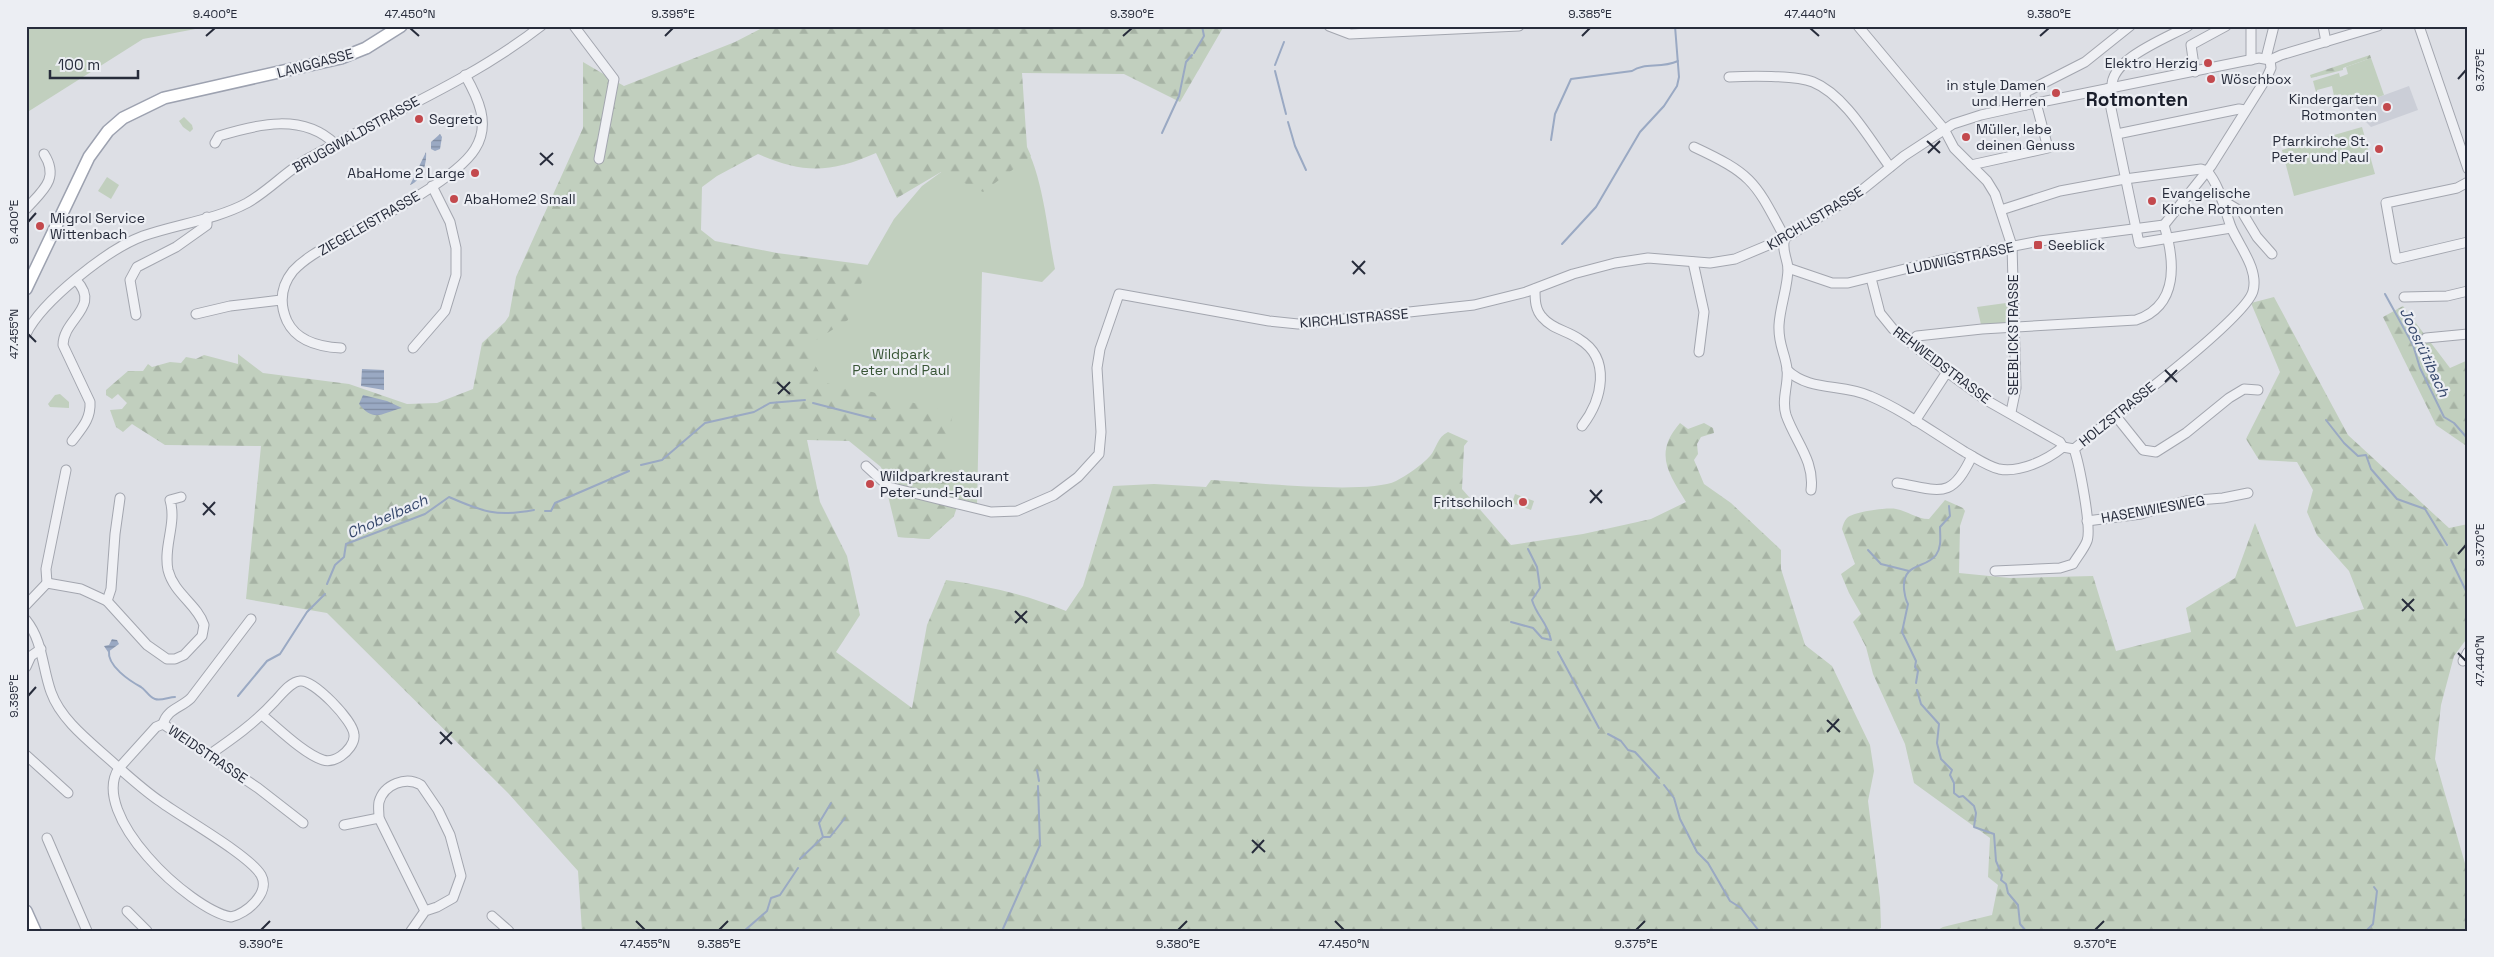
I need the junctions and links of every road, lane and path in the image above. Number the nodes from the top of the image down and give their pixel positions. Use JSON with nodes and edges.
{"nodes":[{"id":1,"x":400,"y":26,"type":"edge"},
{"id":2,"x":541,"y":26,"type":"edge"},
{"id":3,"x":574,"y":26,"type":"edge"},
{"id":4,"x":1329,"y":26,"type":"edge"},
{"id":5,"x":1519,"y":26,"type":"edge"},
{"id":6,"x":1859,"y":26,"type":"edge"},
{"id":7,"x":2130,"y":26,"type":"edge"},
{"id":8,"x":2188,"y":26,"type":"edge"},
{"id":9,"x":2226,"y":26,"type":"edge"},
{"id":10,"x":2251,"y":26,"type":"edge"},
{"id":11,"x":2274,"y":26,"type":"edge"},
{"id":12,"x":2323,"y":26,"type":"edge"},
{"id":13,"x":2378,"y":26,"type":"edge"},
{"id":14,"x":2419,"y":26,"type":"edge"},
{"id":15,"x":2326,"y":42,"type":"junction"},
{"id":16,"x":2268,"y":59,"type":"junction"},
{"id":17,"x":2251,"y":60,"type":"junction"},
{"id":18,"x":2195,"y":72,"type":"junction"},
{"id":19,"x":465,"y":74,"type":"junction"},
{"id":20,"x":1729,"y":77,"type":"dead end"},
{"id":21,"x":2110,"y":88,"type":"junction"},
{"id":22,"x":2031,"y":104,"type":"junction"},
{"id":23,"x":2245,"y":110,"type":"junction"},
{"id":24,"x":1944,"y":129,"type":"junction"},
{"id":25,"x":2117,"y":134,"type":"junction"},
{"id":26,"x":215,"y":142,"type":"dead end"},
{"id":27,"x":335,"y":144,"type":"junction"},
{"id":28,"x":1694,"y":147,"type":"dead end"},
{"id":29,"x":44,"y":154,"type":"dead end"},
{"id":30,"x":599,"y":159,"type":"dead end"},
{"id":31,"x":1971,"y":165,"type":"junction"},
{"id":32,"x":1890,"y":167,"type":"junction"},
{"id":33,"x":2468,"y":169,"type":"edge"},
{"id":34,"x":2207,"y":171,"type":"junction"},
{"id":35,"x":2125,"y":179,"type":"junction"},
{"id":36,"x":2468,"y":182,"type":"edge"},
{"id":37,"x":432,"y":186,"type":"junction"},
{"id":38,"x":2222,"y":200,"type":"junction"},
{"id":39,"x":26,"y":209,"type":"edge"},
{"id":40,"x":2001,"y":210,"type":"junction"},
{"id":41,"x":207,"y":217,"type":"junction"},
{"id":42,"x":2164,"y":225,"type":"junction"},
{"id":43,"x":2136,"y":228,"type":"junction"},
{"id":44,"x":2232,"y":228,"type":"junction"},
{"id":45,"x":1786,"y":238,"type":"junction"},
{"id":46,"x":2167,"y":240,"type":"junction"},
{"id":47,"x":2468,"y":242,"type":"edge"},
{"id":48,"x":2012,"y":246,"type":"junction"},
{"id":49,"x":2272,"y":254,"type":"dead end"},
{"id":50,"x":1693,"y":262,"type":"junction"},
{"id":51,"x":1788,"y":268,"type":"junction"},
{"id":52,"x":1871,"y":278,"type":"junction"},
{"id":53,"x":76,"y":280,"type":"junction"},
{"id":54,"x":26,"y":289,"type":"edge"},
{"id":55,"x":1535,"y":289,"type":"junction"},
{"id":56,"x":2468,"y":291,"type":"edge"},
{"id":57,"x":2404,"y":297,"type":"dead end"},
{"id":58,"x":281,"y":300,"type":"junction"},
{"id":59,"x":196,"y":314,"type":"dead end"},
{"id":60,"x":136,"y":315,"type":"dead end"},
{"id":61,"x":2014,"y":328,"type":"junction"},
{"id":62,"x":26,"y":334,"type":"edge"},
{"id":63,"x":2468,"y":334,"type":"edge"},
{"id":64,"x":2426,"y":338,"type":"dead end"},
{"id":65,"x":1910,"y":342,"type":"junction"},
{"id":66,"x":341,"y":348,"type":"dead end"},
{"id":67,"x":412,"y":348,"type":"dead end"},
{"id":68,"x":1699,"y":352,"type":"dead end"},
{"id":69,"x":1788,"y":370,"type":"junction"},
{"id":70,"x":1946,"y":372,"type":"junction"},
{"id":71,"x":2258,"y":390,"type":"dead end"},
{"id":72,"x":2011,"y":412,"type":"junction"},
{"id":73,"x":2116,"y":415,"type":"junction"},
{"id":74,"x":1915,"y":421,"type":"junction"},
{"id":75,"x":1582,"y":426,"type":"dead end"},
{"id":76,"x":72,"y":441,"type":"dead end"},
{"id":77,"x":2063,"y":447,"type":"junction"},
{"id":78,"x":2074,"y":449,"type":"junction"},
{"id":79,"x":1972,"y":456,"type":"junction"},
{"id":80,"x":866,"y":466,"type":"dead end"},
{"id":81,"x":66,"y":470,"type":"dead end"},
{"id":82,"x":1897,"y":483,"type":"dead end"},
{"id":83,"x":1811,"y":490,"type":"dead end"},
{"id":84,"x":2248,"y":493,"type":"dead end"},
{"id":85,"x":181,"y":497,"type":"dead end"},
{"id":86,"x":120,"y":498,"type":"dead end"},
{"id":87,"x":2087,"y":520,"type":"junction"},
{"id":88,"x":1995,"y":571,"type":"dead end"},
{"id":89,"x":47,"y":583,"type":"junction"},
{"id":90,"x":107,"y":601,"type":"junction"},
{"id":91,"x":26,"y":605,"type":"edge"},
{"id":92,"x":251,"y":619,"type":"dead end"},
{"id":93,"x":26,"y":620,"type":"edge"},
{"id":94,"x":41,"y":649,"type":"junction"},
{"id":95,"x":26,"y":668,"type":"edge"},
{"id":96,"x":262,"y":715,"type":"junction"},
{"id":97,"x":164,"y":724,"type":"junction"},
{"id":98,"x":26,"y":755,"type":"edge"},
{"id":99,"x":209,"y":755,"type":"junction"},
{"id":100,"x":119,"y":768,"type":"junction"},
{"id":101,"x":68,"y":793,"type":"dead end"},
{"id":102,"x":379,"y":818,"type":"junction"},
{"id":103,"x":304,"y":823,"type":"dead end"},
{"id":104,"x":344,"y":825,"type":"dead end"},
{"id":105,"x":47,"y":838,"type":"dead end"},
{"id":106,"x":26,"y":911,"type":"edge"},
{"id":107,"x":127,"y":911,"type":"dead end"},
{"id":108,"x":426,"y":911,"type":"junction"},
{"id":109,"x":492,"y":916,"type":"dead end"},
{"id":110,"x":36,"y":931,"type":"edge"},
{"id":111,"x":87,"y":931,"type":"edge"},
{"id":112,"x":147,"y":931,"type":"edge"},
{"id":113,"x":410,"y":931,"type":"edge"},
{"id":114,"x":509,"y":931,"type":"edge"}],
"edges":[{"from":1,"to":54,"type":"main road","name":"LANGGASSE"},
{"from":2,"to":19,"type":"street","name":"BRUGGWALDSTRASSE"},
{"from":3,"to":30,"type":"street"},
{"from":4,"to":5,"type":"street"},
{"from":6,"to":24,"type":"street","name":"SEEBLICKSTRASSE"},
{"from":7,"to":22,"type":"street"},
{"from":8,"to":21,"type":"street"},
{"from":9,"to":18,"type":"street"},
{"from":10,"to":17,"type":"street"},
{"from":11,"to":16,"type":"street"},
{"from":12,"to":15,"type":"street"},
{"from":13,"to":15,"type":"street","name":"KIRCHLISTRASSE"},
{"from":14,"to":33,"type":"street"},
{"from":15,"to":16,"type":"street","name":"KIRCHLISTRASSE"},
{"from":16,"to":17,"type":"street","name":"KIRCHLISTRASSE"},
{"from":16,"to":23,"type":"street"},
{"from":17,"to":18,"type":"street","name":"KIRCHLISTRASSE"},
{"from":18,"to":21,"type":"street","name":"KIRCHLISTRASSE"},
{"from":19,"to":27,"type":"street","name":"BRUGGWALDSTRASSE"},
{"from":19,"to":37,"type":"street","name":"ZIEGELEISTRASSE"},
{"from":20,"to":32,"type":"street"},
{"from":21,"to":22,"type":"street","name":"KIRCHLISTRASSE"},
{"from":21,"to":25,"type":"street"},
{"from":22,"to":24,"type":"street","name":"KIRCHLISTRASSE"},
{"from":22,"to":31,"type":"street"},
{"from":23,"to":25,"type":"street"},
{"from":23,"to":34,"type":"street"},
{"from":24,"to":31,"type":"street","name":"SEEBLICKSTRASSE"},
{"from":24,"to":32,"type":"street","name":"KIRCHLISTRASSE"},
{"from":25,"to":35,"type":"street"},
{"from":26,"to":27,"type":"street"},
{"from":27,"to":41,"type":"street","name":"BRUGGWALDSTRASSE"},
{"from":28,"to":45,"type":"street"},
{"from":29,"to":39,"type":"street"},
{"from":31,"to":40,"type":"street","name":"SEEBLICKSTRASSE"},
{"from":32,"to":45,"type":"street","name":"KIRCHLISTRASSE"},
{"from":34,"to":35,"type":"street"},
{"from":34,"to":38,"type":"street","name":"HOLZSTRASSE"},
{"from":34,"to":42,"type":"street"},
{"from":35,"to":40,"type":"street"},
{"from":35,"to":43,"type":"street"},
{"from":36,"to":47,"type":"street"},
{"from":37,"to":58,"type":"street","name":"ZIEGELEISTRASSE"},
{"from":37,"to":67,"type":"street"},
{"from":38,"to":44,"type":"street","name":"HOLZSTRASSE"},
{"from":38,"to":49,"type":"street"},
{"from":40,"to":48,"type":"street","name":"SEEBLICKSTRASSE"},
{"from":41,"to":53,"type":"street","name":"BRUGGWALDSTRASSE"},
{"from":41,"to":60,"type":"street"},
{"from":42,"to":43,"type":"street","name":"LUDWIGSTRASSE"},
{"from":42,"to":46,"type":"street"},
{"from":43,"to":46,"type":"street"},
{"from":43,"to":48,"type":"street","name":"LUDWIGSTRASSE"},
{"from":44,"to":46,"type":"street"},
{"from":44,"to":73,"type":"street","name":"HOLZSTRASSE"},
{"from":45,"to":50,"type":"street","name":"KIRCHLISTRASSE"},
{"from":45,"to":51,"type":"street"},
{"from":46,"to":61,"type":"street"},
{"from":48,"to":52,"type":"street","name":"LUDWIGSTRASSE"},
{"from":48,"to":61,"type":"street","name":"SEEBLICKSTRASSE"},
{"from":50,"to":55,"type":"street","name":"KIRCHLISTRASSE"},
{"from":50,"to":68,"type":"street"},
{"from":51,"to":52,"type":"street","name":"LUDWIGSTRASSE"},
{"from":51,"to":69,"type":"street"},
{"from":52,"to":65,"type":"street","name":"REHWEIDSTRASSE"},
{"from":53,"to":62,"type":"street","name":"BRUGGWALDSTRASSE"},
{"from":53,"to":76,"type":"street"},
{"from":55,"to":75,"type":"street"},
{"from":55,"to":80,"type":"street","name":"KIRCHLISTRASSE"},
{"from":56,"to":57,"type":"street"},
{"from":58,"to":59,"type":"street"},
{"from":58,"to":66,"type":"street"},
{"from":61,"to":65,"type":"street"},
{"from":61,"to":72,"type":"street","name":"SEEBLICKSTRASSE"},
{"from":63,"to":64,"type":"street"},
{"from":65,"to":70,"type":"street","name":"REHWEIDSTRASSE"},
{"from":69,"to":74,"type":"street"},
{"from":69,"to":83,"type":"street"},
{"from":70,"to":72,"type":"street","name":"REHWEIDSTRASSE"},
{"from":70,"to":74,"type":"street"},
{"from":71,"to":73,"type":"street"},
{"from":72,"to":77,"type":"street","name":"REHWEIDSTRASSE"},
{"from":73,"to":78,"type":"street","name":"HOLZSTRASSE"},
{"from":74,"to":79,"type":"street"},
{"from":77,"to":78,"type":"street","name":"HOLZSTRASSE"},
{"from":77,"to":79,"type":"street"},
{"from":78,"to":87,"type":"street","name":"HOLZSTRASSE"},
{"from":79,"to":82,"type":"street"},
{"from":81,"to":89,"type":"street"},
{"from":84,"to":87,"type":"street","name":"HASENWIESWEG"},
{"from":85,"to":90,"type":"street"},
{"from":86,"to":90,"type":"street"},
{"from":87,"to":88,"type":"street","name":"HOLZSTRASSE"},
{"from":89,"to":90,"type":"street"},
{"from":89,"to":91,"type":"street"},
{"from":92,"to":97,"type":"street"},
{"from":93,"to":94,"type":"street"},
{"from":94,"to":95,"type":"street"},
{"from":94,"to":100,"type":"street"},
{"from":96,"to":96,"type":"street"},
{"from":96,"to":99,"type":"street"},
{"from":97,"to":99,"type":"street","name":"WEIDSTRASSE"},
{"from":97,"to":100,"type":"street","name":"WEIDSTRASSE"},
{"from":98,"to":101,"type":"street"},
{"from":99,"to":103,"type":"street","name":"WEIDSTRASSE"},
{"from":100,"to":100,"type":"street"},
{"from":102,"to":104,"type":"street"},
{"from":102,"to":108,"type":"street"},
{"from":102,"to":108,"type":"street"},
{"from":105,"to":111,"type":"street"},
{"from":106,"to":110,"type":"main road"},
{"from":107,"to":112,"type":"street"},
{"from":108,"to":113,"type":"street"},
{"from":109,"to":114,"type":"street"}]}
